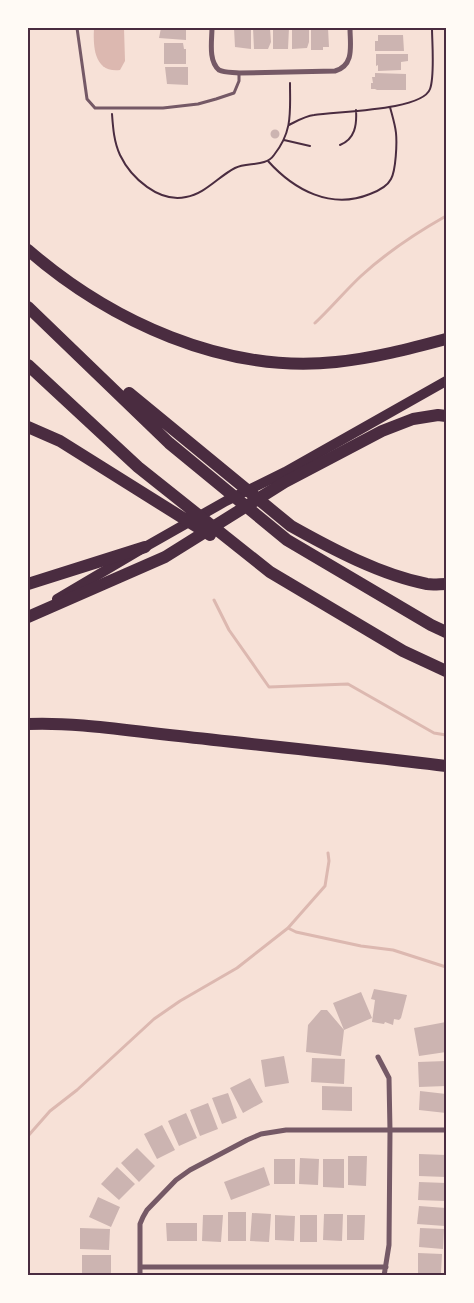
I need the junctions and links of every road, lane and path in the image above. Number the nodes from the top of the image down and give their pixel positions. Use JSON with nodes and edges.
{"nodes":[{"id":1,"x":77,"y":28,"type":"edge"},
{"id":2,"x":212,"y":28,"type":"edge"},
{"id":3,"x":350,"y":28,"type":"edge"},
{"id":4,"x":432,"y":28,"type":"edge"},
{"id":5,"x":239,"y":73,"type":"junction"},
{"id":6,"x":290,"y":83,"type":"dead end"},
{"id":7,"x":390,"y":107,"type":"junction"},
{"id":8,"x":112,"y":109,"type":"junction"},
{"id":9,"x":356,"y":110,"type":"junction"},
{"id":10,"x":289,"y":125,"type":"junction"},
{"id":11,"x":284,"y":140,"type":"junction"},
{"id":12,"x":340,"y":145,"type":"dead end"},
{"id":13,"x":310,"y":146,"type":"dead end"},
{"id":14,"x":268,"y":161,"type":"junction"},
{"id":15,"x":28,"y":250,"type":"edge"},
{"id":16,"x":28,"y":307,"type":"edge"},
{"id":17,"x":446,"y":339,"type":"edge"},
{"id":18,"x":28,"y":365,"type":"edge"},
{"id":19,"x":446,"y":381,"type":"edge"},
{"id":20,"x":446,"y":416,"type":"edge"},
{"id":21,"x":28,"y":427,"type":"edge"},
{"id":22,"x":285,"y":477,"type":"junction"},
{"id":23,"x":145,"y":547,"type":"junction"},
{"id":24,"x":270,"y":572,"type":"junction"},
{"id":25,"x":28,"y":584,"type":"edge"},
{"id":26,"x":446,"y":584,"type":"edge"},
{"id":27,"x":28,"y":617,"type":"edge"},
{"id":28,"x":446,"y":632,"type":"edge"},
{"id":29,"x":446,"y":672,"type":"edge"},
{"id":30,"x":28,"y":724,"type":"edge"},
{"id":31,"x":446,"y":766,"type":"edge"},
{"id":32,"x":378,"y":1057,"type":"dead end"},
{"id":33,"x":446,"y":1130,"type":"edge"},
{"id":34,"x":390,"y":1131,"type":"junction"},
{"id":35,"x":140,"y":1267,"type":"junction"},
{"id":36,"x":386,"y":1268,"type":"junction"},
{"id":37,"x":140,"y":1276,"type":"edge"},
{"id":38,"x":384,"y":1276,"type":"edge"}],
"edges":[{"from":1,"to":8,"type":"lane"},
{"from":2,"to":5,"type":"street"},
{"from":3,"to":5,"type":"street"},
{"from":4,"to":7,"type":"path"},
{"from":5,"to":8,"type":"lane"},
{"from":6,"to":10,"type":"path"},
{"from":7,"to":9,"type":"path"},
{"from":7,"to":14,"type":"path"},
{"from":8,"to":14,"type":"path"},
{"from":9,"to":10,"type":"path"},
{"from":9,"to":12,"type":"path"},
{"from":10,"to":11,"type":"path"},
{"from":11,"to":13,"type":"path"},
{"from":11,"to":14,"type":"path"},
{"from":15,"to":17,"type":"highway"},
{"from":16,"to":26,"type":"highway"},
{"from":16,"to":28,"type":"highway"},
{"from":18,"to":24,"type":"highway"},
{"from":19,"to":22,"type":"main road"},
{"from":20,"to":22,"type":"highway"},
{"from":21,"to":24,"type":"highway"},
{"from":22,"to":23,"type":"main road"},
{"from":22,"to":27,"type":"highway"},
{"from":23,"to":25,"type":"highway"},
{"from":23,"to":27,"type":"main road"},
{"from":24,"to":29,"type":"highway"},
{"from":30,"to":31,"type":"highway"},
{"from":32,"to":34,"type":"street"},
{"from":33,"to":34,"type":"street"},
{"from":34,"to":35,"type":"street"},
{"from":34,"to":36,"type":"street"},
{"from":35,"to":36,"type":"street"},
{"from":35,"to":37,"type":"street"},
{"from":36,"to":38,"type":"street"}]}
